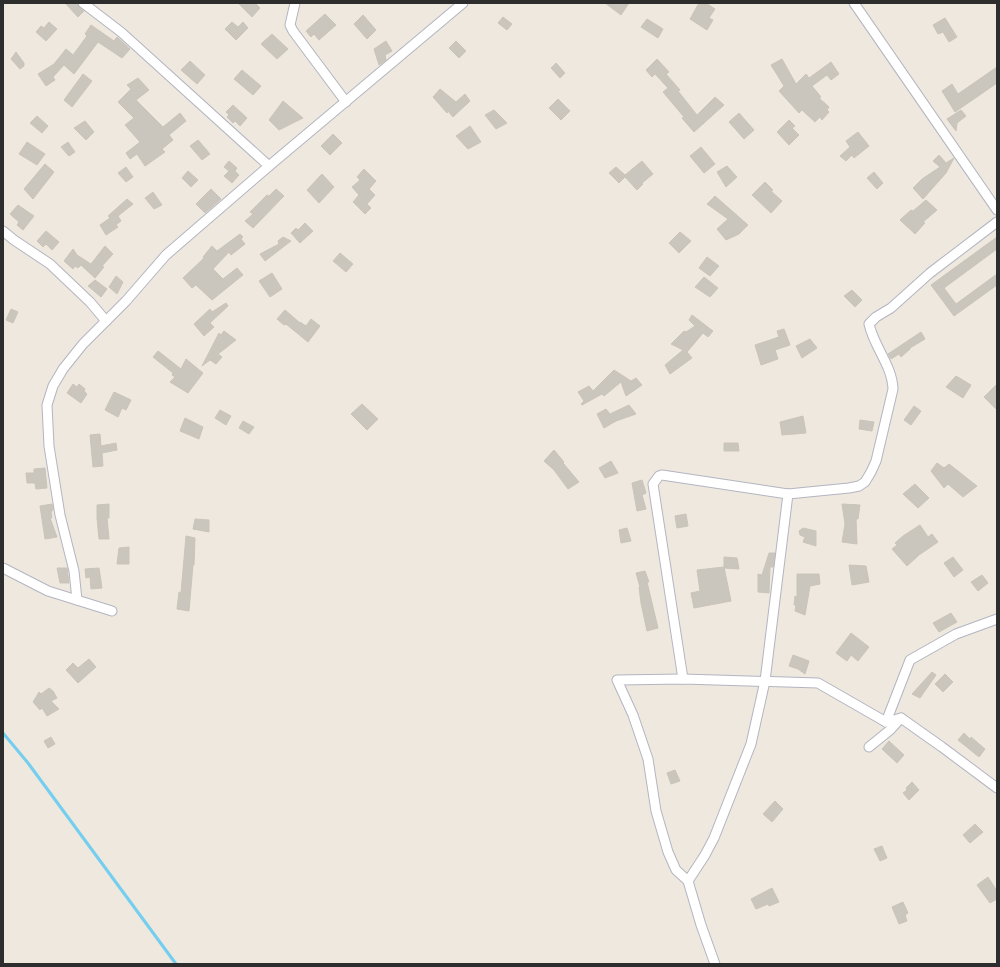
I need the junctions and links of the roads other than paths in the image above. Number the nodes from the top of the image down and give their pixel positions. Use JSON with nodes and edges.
{"nodes":[{"id":1,"x":83,"y":3,"type":"edge"},
{"id":2,"x":295,"y":3,"type":"edge"},
{"id":3,"x":463,"y":3,"type":"edge"},
{"id":4,"x":854,"y":3,"type":"edge"},
{"id":5,"x":346,"y":102,"type":"junction"},
{"id":6,"x":269,"y":166,"type":"junction"},
{"id":7,"x":997,"y":210,"type":"edge"},
{"id":8,"x":997,"y":222,"type":"edge"},
{"id":9,"x":3,"y":231,"type":"edge"},
{"id":10,"x":106,"y":321,"type":"junction"},
{"id":11,"x":788,"y":494,"type":"junction"},
{"id":12,"x":3,"y":568,"type":"edge"},
{"id":13,"x":77,"y":600,"type":"junction"},
{"id":14,"x":112,"y":611,"type":"dead end"},
{"id":15,"x":997,"y":619,"type":"edge"},
{"id":16,"x":683,"y":679,"type":"junction"},
{"id":17,"x":764,"y":681,"type":"junction"},
{"id":18,"x":901,"y":718,"type":"junction"},
{"id":19,"x":886,"y":722,"type":"junction"},
{"id":20,"x":869,"y":747,"type":"dead end"},
{"id":21,"x":997,"y":788,"type":"edge"},
{"id":22,"x":688,"y":881,"type":"junction"},
{"id":23,"x":715,"y":964,"type":"edge"}],
"edges":[{"from":1,"to":6,"type":"street"},
{"from":2,"to":5,"type":"street"},
{"from":3,"to":5,"type":"street"},
{"from":4,"to":7,"type":"street"},
{"from":5,"to":6,"type":"street"},
{"from":6,"to":10,"type":"street"},
{"from":8,"to":11,"type":"street"},
{"from":9,"to":10,"type":"street"},
{"from":10,"to":13,"type":"street"},
{"from":11,"to":16,"type":"street"},
{"from":11,"to":17,"type":"street"},
{"from":12,"to":13,"type":"street"},
{"from":13,"to":14,"type":"street"},
{"from":15,"to":19,"type":"street"},
{"from":16,"to":17,"type":"street"},
{"from":16,"to":22,"type":"street"},
{"from":17,"to":19,"type":"street"},
{"from":17,"to":22,"type":"street"},
{"from":18,"to":19,"type":"street"},
{"from":18,"to":20,"type":"street"},
{"from":18,"to":21,"type":"street"},
{"from":22,"to":23,"type":"street"}]}
